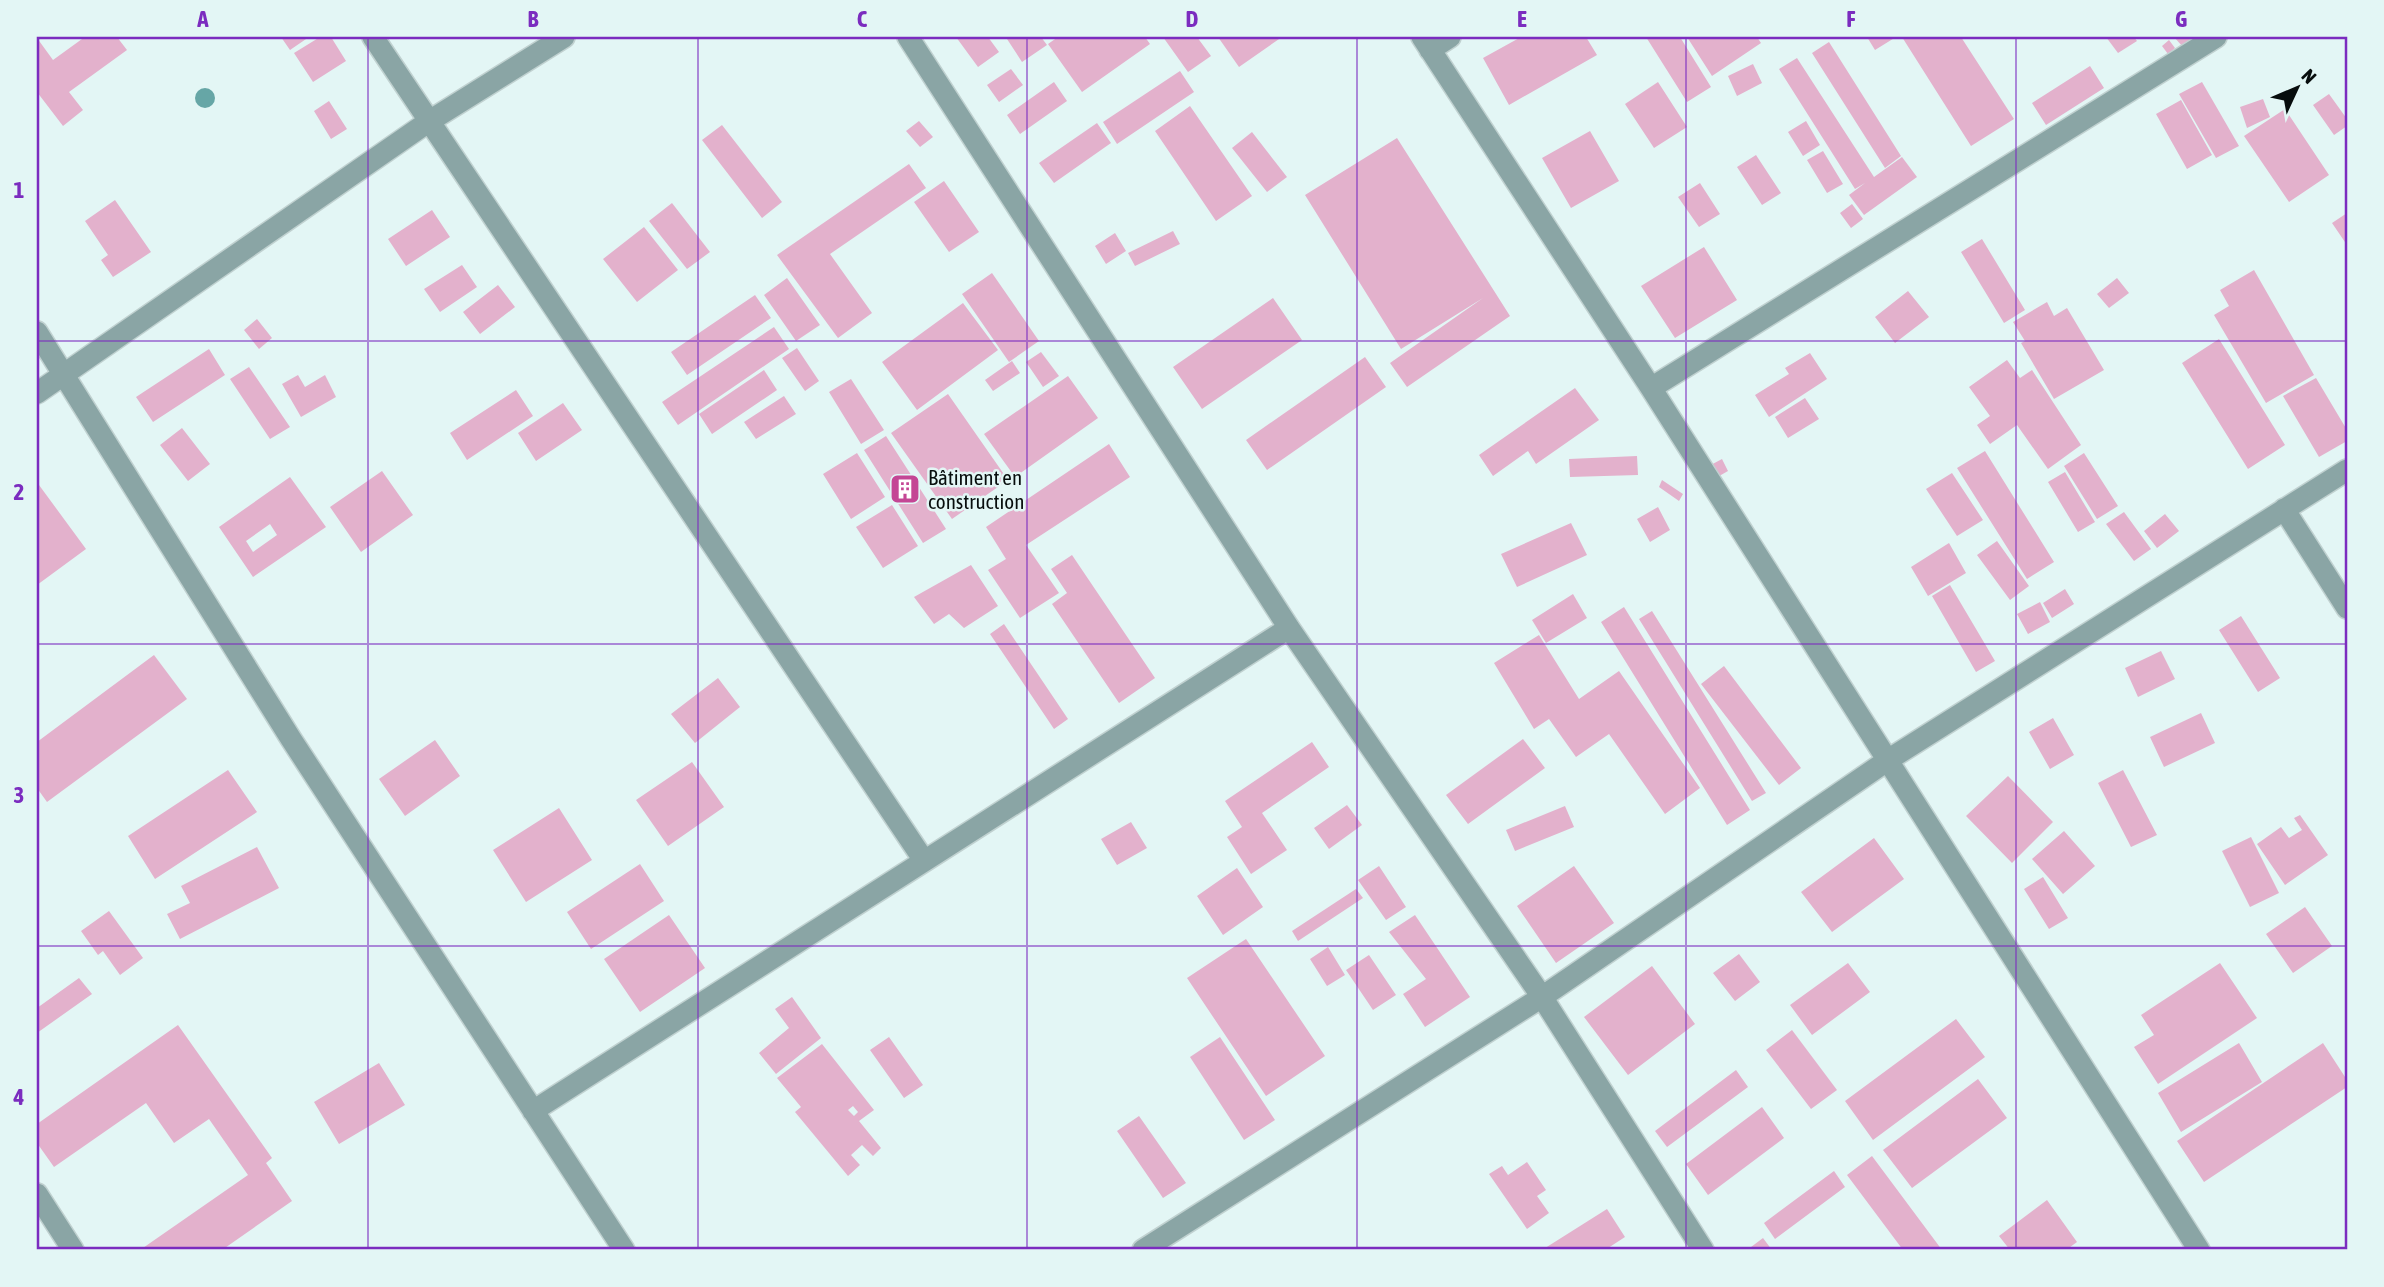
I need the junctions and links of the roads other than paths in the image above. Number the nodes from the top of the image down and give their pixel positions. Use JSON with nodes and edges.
{"nodes":[{"id":1,"x":373,"y":37,"type":"edge"},
{"id":2,"x":564,"y":37,"type":"edge"},
{"id":3,"x":908,"y":37,"type":"edge"},
{"id":4,"x":1450,"y":37,"type":"edge"},
{"id":5,"x":2216,"y":37,"type":"edge"},
{"id":6,"x":1426,"y":43,"type":"edge"},
{"id":7,"x":428,"y":122,"type":"junction"},
{"id":8,"x":37,"y":332,"type":"edge"},
{"id":9,"x":63,"y":375,"type":"junction"},
{"id":10,"x":1651,"y":388,"type":"junction"},
{"id":11,"x":37,"y":393,"type":"edge"},
{"id":12,"x":2347,"y":470,"type":"edge"},
{"id":13,"x":2284,"y":509,"type":"junction"},
{"id":14,"x":2347,"y":608,"type":"edge"},
{"id":15,"x":1289,"y":628,"type":"junction"},
{"id":16,"x":1888,"y":760,"type":"junction"},
{"id":17,"x":923,"y":859,"type":"junction"},
{"id":18,"x":1542,"y":997,"type":"junction"},
{"id":19,"x":533,"y":1111,"type":"junction"},
{"id":20,"x":37,"y":1194,"type":"edge"},
{"id":21,"x":73,"y":1250,"type":"edge"},
{"id":22,"x":624,"y":1250,"type":"edge"},
{"id":23,"x":1143,"y":1250,"type":"edge"},
{"id":24,"x":1703,"y":1250,"type":"edge"},
{"id":25,"x":2199,"y":1250,"type":"edge"}],
"edges":[{"from":1,"to":7,"type":"street"},
{"from":2,"to":7,"type":"street"},
{"from":3,"to":15,"type":"street"},
{"from":4,"to":6,"type":"street"},
{"from":5,"to":10,"type":"street"},
{"from":6,"to":10,"type":"street"},
{"from":7,"to":9,"type":"street"},
{"from":7,"to":17,"type":"street"},
{"from":8,"to":9,"type":"street"},
{"from":9,"to":11,"type":"street"},
{"from":9,"to":19,"type":"street"},
{"from":10,"to":16,"type":"street"},
{"from":12,"to":13,"type":"street"},
{"from":13,"to":14,"type":"street"},
{"from":13,"to":16,"type":"street"},
{"from":15,"to":17,"type":"street"},
{"from":15,"to":18,"type":"street"},
{"from":16,"to":18,"type":"street"},
{"from":16,"to":25,"type":"street"},
{"from":17,"to":19,"type":"street"},
{"from":18,"to":23,"type":"street"},
{"from":18,"to":24,"type":"street"},
{"from":19,"to":22,"type":"street"},
{"from":20,"to":21,"type":"street"}]}
